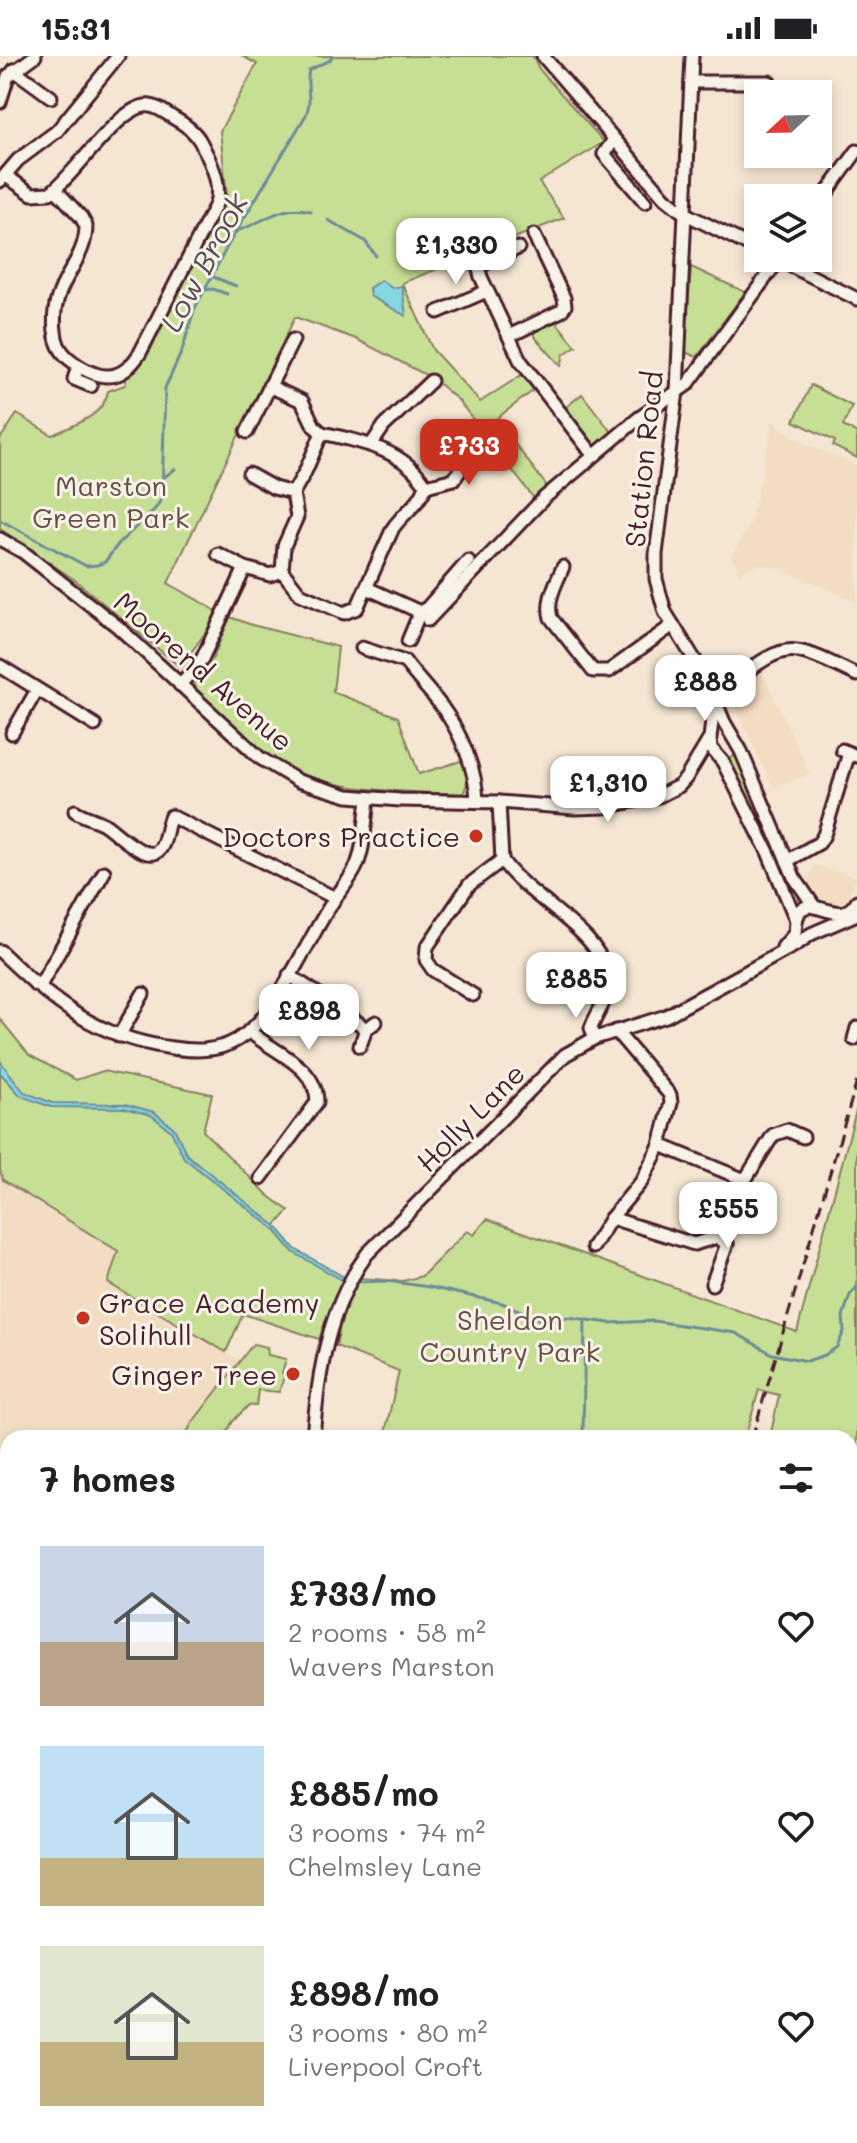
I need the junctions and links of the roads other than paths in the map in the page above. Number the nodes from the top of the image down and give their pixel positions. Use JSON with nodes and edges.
{"nodes":[{"id":1,"x":35,"y":56,"type":"edge"},
{"id":2,"x":118,"y":56,"type":"edge"},
{"id":3,"x":543,"y":56,"type":"edge"},
{"id":4,"x":692,"y":56,"type":"edge"},
{"id":5,"x":14,"y":70,"type":"junction"},
{"id":6,"x":691,"y":82,"type":"junction"},
{"id":7,"x":744,"y":82,"type":"edge"},
{"id":8,"x":51,"y":97,"type":"dead end"},
{"id":9,"x":0,"y":102,"type":"edge"},
{"id":10,"x":613,"y":141,"type":"junction"},
{"id":11,"x":857,"y":151,"type":"edge"},
{"id":12,"x":3,"y":178,"type":"edge"},
{"id":13,"x":832,"y":186,"type":"edge"},
{"id":14,"x":55,"y":189,"type":"junction"},
{"id":15,"x":645,"y":202,"type":"dead end"},
{"id":16,"x":684,"y":213,"type":"junction"},
{"id":17,"x":534,"y":235,"type":"dead end"},
{"id":18,"x":744,"y":243,"type":"edge"},
{"id":19,"x":518,"y":248,"type":"dead end"},
{"id":20,"x":768,"y":272,"type":"edge"},
{"id":21,"x":803,"y":272,"type":"edge"},
{"id":22,"x":487,"y":291,"type":"junction"},
{"id":23,"x":857,"y":299,"type":"edge"},
{"id":24,"x":438,"y":312,"type":"dead end"},
{"id":25,"x":509,"y":336,"type":"junction"},
{"id":26,"x":293,"y":340,"type":"dead end"},
{"id":27,"x":78,"y":366,"type":"junction"},
{"id":28,"x":423,"y":384,"type":"dead end"},
{"id":29,"x":91,"y":386,"type":"dead end"},
{"id":30,"x":269,"y":386,"type":"junction"},
{"id":31,"x":677,"y":391,"type":"junction"},
{"id":32,"x":247,"y":432,"type":"dead end"},
{"id":33,"x":322,"y":433,"type":"junction"},
{"id":34,"x":371,"y":445,"type":"junction"},
{"id":35,"x":491,"y":456,"type":"dead end"},
{"id":36,"x":594,"y":456,"type":"junction"},
{"id":37,"x":249,"y":474,"type":"dead end"},
{"id":38,"x":426,"y":486,"type":"junction"},
{"id":39,"x":293,"y":493,"type":"junction"},
{"id":40,"x":218,"y":554,"type":"dead end"},
{"id":41,"x":32,"y":561,"type":"dead end"},
{"id":42,"x":468,"y":561,"type":"dead end"},
{"id":43,"x":563,"y":567,"type":"dead end"},
{"id":44,"x":245,"y":568,"type":"junction"},
{"id":45,"x":282,"y":571,"type":"junction"},
{"id":46,"x":367,"y":588,"type":"junction"},
{"id":47,"x":424,"y":616,"type":"junction"},
{"id":48,"x":673,"y":625,"type":"junction"},
{"id":49,"x":408,"y":641,"type":"dead end"},
{"id":50,"x":362,"y":648,"type":"dead end"},
{"id":51,"x":0,"y":666,"type":"edge"},
{"id":52,"x":857,"y":675,"type":"edge"},
{"id":53,"x":180,"y":685,"type":"junction"},
{"id":54,"x":37,"y":690,"type":"junction"},
{"id":55,"x":714,"y":696,"type":"junction"},
{"id":56,"x":95,"y":725,"type":"dead end"},
{"id":57,"x":12,"y":733,"type":"dead end"},
{"id":58,"x":711,"y":737,"type":"junction"},
{"id":59,"x":734,"y":738,"type":"junction"},
{"id":60,"x":849,"y":753,"type":"edge"},
{"id":61,"x":719,"y":757,"type":"junction"},
{"id":62,"x":691,"y":770,"type":"junction"},
{"id":63,"x":368,"y":799,"type":"junction"},
{"id":64,"x":477,"y":801,"type":"junction"},
{"id":65,"x":499,"y":802,"type":"junction"},
{"id":66,"x":75,"y":811,"type":"dead end"},
{"id":67,"x":502,"y":860,"type":"junction"},
{"id":68,"x":787,"y":861,"type":"junction"},
{"id":69,"x":104,"y":872,"type":"dead end"},
{"id":70,"x":335,"y":898,"type":"junction"},
{"id":71,"x":857,"y":901,"type":"edge"},
{"id":72,"x":816,"y":907,"type":"junction"},
{"id":73,"x":857,"y":914,"type":"edge"},
{"id":74,"x":797,"y":922,"type":"junction"},
{"id":75,"x":816,"y":932,"type":"junction"},
{"id":76,"x":0,"y":951,"type":"edge"},
{"id":77,"x":774,"y":956,"type":"junction"},
{"id":78,"x":289,"y":975,"type":"junction"},
{"id":79,"x":35,"y":985,"type":"junction"},
{"id":80,"x":143,"y":994,"type":"dead end"},
{"id":81,"x":473,"y":995,"type":"dead end"},
{"id":82,"x":249,"y":1031,"type":"junction"},
{"id":83,"x":616,"y":1031,"type":"junction"},
{"id":84,"x":119,"y":1036,"type":"junction"},
{"id":85,"x":595,"y":1038,"type":"junction"},
{"id":86,"x":360,"y":1046,"type":"dead end"},
{"id":87,"x":803,"y":1137,"type":"dead end"},
{"id":88,"x":660,"y":1145,"type":"junction"},
{"id":89,"x":261,"y":1178,"type":"dead end"},
{"id":90,"x":745,"y":1180,"type":"junction"},
{"id":91,"x":611,"y":1218,"type":"junction"},
{"id":92,"x":717,"y":1237,"type":"junction"},
{"id":93,"x":593,"y":1247,"type":"dead end"},
{"id":94,"x":712,"y":1284,"type":"dead end"},
{"id":95,"x":314,"y":1430,"type":"edge"}],
"edges":[{"from":1,"to":5,"type":"street"},
{"from":2,"to":12,"type":"street"},
{"from":3,"to":10,"type":"street"},
{"from":4,"to":6,"type":"street","name":"Station Road"},
{"from":5,"to":8,"type":"street"},
{"from":5,"to":9,"type":"street"},
{"from":6,"to":7,"type":"street"},
{"from":6,"to":16,"type":"street","name":"Station Road"},
{"from":10,"to":15,"type":"street"},
{"from":10,"to":16,"type":"street"},
{"from":11,"to":13,"type":"street"},
{"from":12,"to":14,"type":"street"},
{"from":14,"to":27,"type":"street"},
{"from":14,"to":27,"type":"street"},
{"from":16,"to":18,"type":"street"},
{"from":16,"to":31,"type":"street","name":"Station Road"},
{"from":17,"to":25,"type":"street"},
{"from":19,"to":22,"type":"street"},
{"from":20,"to":31,"type":"street"},
{"from":21,"to":23,"type":"street"},
{"from":22,"to":24,"type":"street"},
{"from":22,"to":25,"type":"street"},
{"from":25,"to":36,"type":"street"},
{"from":26,"to":30,"type":"street"},
{"from":27,"to":29,"type":"street"},
{"from":28,"to":34,"type":"street"},
{"from":30,"to":32,"type":"street"},
{"from":30,"to":33,"type":"street"},
{"from":31,"to":36,"type":"street"},
{"from":31,"to":48,"type":"street","name":"Station Road"},
{"from":33,"to":34,"type":"street"},
{"from":33,"to":39,"type":"street"},
{"from":34,"to":38,"type":"street"},
{"from":35,"to":38,"type":"street"},
{"from":36,"to":47,"type":"street"},
{"from":37,"to":39,"type":"street"},
{"from":38,"to":46,"type":"street"},
{"from":39,"to":45,"type":"street"},
{"from":40,"to":44,"type":"street"},
{"from":41,"to":53,"type":"street","name":"Moorend Avenue"},
{"from":42,"to":47,"type":"street"},
{"from":43,"to":48,"type":"street"},
{"from":44,"to":45,"type":"street"},
{"from":44,"to":53,"type":"street"},
{"from":45,"to":46,"type":"street"},
{"from":46,"to":47,"type":"street"},
{"from":47,"to":49,"type":"street"},
{"from":48,"to":55,"type":"street","name":"Station Road"},
{"from":50,"to":64,"type":"street"},
{"from":51,"to":54,"type":"street"},
{"from":52,"to":55,"type":"street"},
{"from":53,"to":63,"type":"street","name":"Moorend Avenue"},
{"from":54,"to":56,"type":"street"},
{"from":54,"to":57,"type":"street"},
{"from":55,"to":58,"type":"street"},
{"from":55,"to":59,"type":"street","name":"Station Road"},
{"from":58,"to":59,"type":"street"},
{"from":58,"to":61,"type":"street"},
{"from":58,"to":62,"type":"street"},
{"from":59,"to":61,"type":"street"},
{"from":59,"to":68,"type":"street","name":"Station Road"},
{"from":60,"to":68,"type":"street"},
{"from":61,"to":62,"type":"street"},
{"from":61,"to":74,"type":"street"},
{"from":62,"to":65,"type":"street","name":"Moorend Avenue"},
{"from":63,"to":64,"type":"street","name":"Moorend Avenue"},
{"from":63,"to":70,"type":"street"},
{"from":64,"to":65,"type":"street","name":"Moorend Avenue"},
{"from":65,"to":67,"type":"street"},
{"from":66,"to":70,"type":"street"},
{"from":67,"to":81,"type":"street"},
{"from":67,"to":85,"type":"street"},
{"from":68,"to":72,"type":"street","name":"Station Road"},
{"from":69,"to":79,"type":"street"},
{"from":70,"to":78,"type":"street"},
{"from":71,"to":72,"type":"street"},
{"from":72,"to":74,"type":"street","name":"Holly Lane"},
{"from":72,"to":75,"type":"street"},
{"from":73,"to":75,"type":"street","name":"Holly Lane"},
{"from":74,"to":75,"type":"street"},
{"from":74,"to":77,"type":"street","name":"Holly Lane"},
{"from":75,"to":77,"type":"street","name":"Holly Lane"},
{"from":76,"to":79,"type":"street"},
{"from":77,"to":83,"type":"street","name":"Holly Lane"},
{"from":78,"to":82,"type":"street"},
{"from":78,"to":86,"type":"street"},
{"from":79,"to":84,"type":"street"},
{"from":80,"to":84,"type":"street"},
{"from":82,"to":84,"type":"street"},
{"from":82,"to":89,"type":"street"},
{"from":83,"to":85,"type":"street","name":"Holly Lane"},
{"from":83,"to":88,"type":"street"},
{"from":85,"to":95,"type":"street","name":"Holly Lane"},
{"from":87,"to":90,"type":"street"},
{"from":88,"to":90,"type":"street"},
{"from":88,"to":91,"type":"street"},
{"from":90,"to":92,"type":"street"},
{"from":91,"to":92,"type":"street"},
{"from":91,"to":93,"type":"street"},
{"from":92,"to":94,"type":"street"}]}
